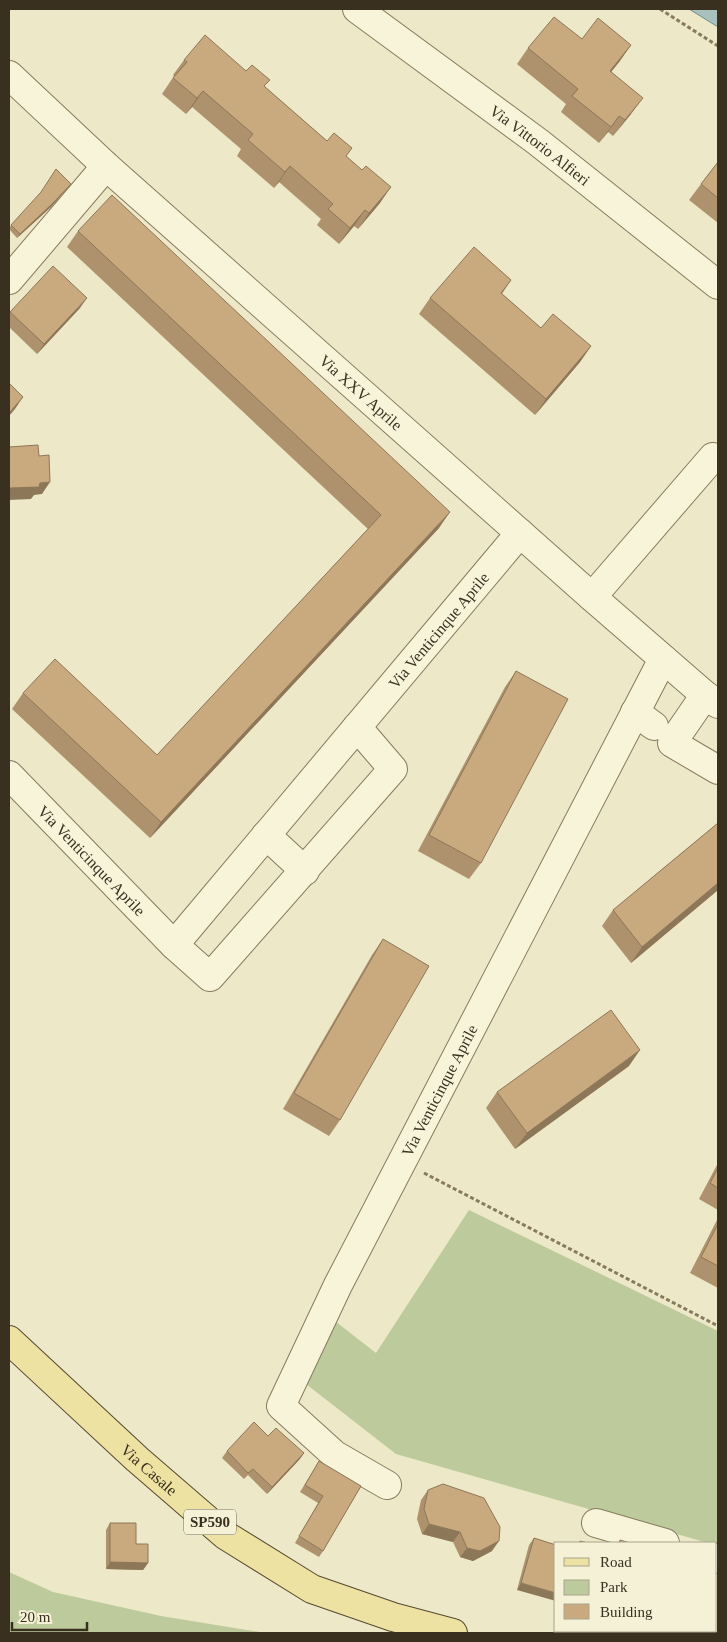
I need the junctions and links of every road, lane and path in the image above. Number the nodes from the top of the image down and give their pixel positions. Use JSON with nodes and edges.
{"nodes":[{"id":1,"x":357,"y":9,"type":"edge"},
{"id":2,"x":660,"y":9,"type":"edge"},
{"id":3,"x":718,"y":46,"type":"edge"},
{"id":4,"x":9,"y":75,"type":"edge"},
{"id":5,"x":106,"y":166,"type":"junction"},
{"id":6,"x":9,"y":280,"type":"edge"},
{"id":7,"x":718,"y":285,"type":"edge"},
{"id":8,"x":713,"y":456,"type":"dead end"},
{"id":9,"x":520,"y":533,"type":"junction"},
{"id":10,"x":592,"y":597,"type":"junction"},
{"id":11,"x":663,"y":659,"type":"junction"},
{"id":12,"x":711,"y":699,"type":"edge"},
{"id":13,"x":356,"y":728,"type":"junction"},
{"id":14,"x":718,"y":770,"type":"edge"},
{"id":15,"x":9,"y":775,"type":"edge"},
{"id":16,"x":266,"y":835,"type":"junction"},
{"id":17,"x":305,"y":871,"type":"junction"},
{"id":18,"x":174,"y":945,"type":"junction"},
{"id":19,"x":402,"y":1161,"type":"junction"},
{"id":20,"x":718,"y":1326,"type":"edge"},
{"id":21,"x":9,"y":1340,"type":"edge"},
{"id":22,"x":387,"y":1485,"type":"dead end"},
{"id":23,"x":596,"y":1523,"type":"dead end"},
{"id":24,"x":662,"y":1542,"type":"edge"},
{"id":25,"x":447,"y":1633,"type":"edge"}],
"edges":[{"from":1,"to":7,"type":"street","name":"Via Vittorio Alfieri"},
{"from":2,"to":3,"type":"path"},
{"from":4,"to":5,"type":"street","name":"Via XXV Aprile"},
{"from":5,"to":6,"type":"street"},
{"from":5,"to":9,"type":"street","name":"Via XXV Aprile"},
{"from":8,"to":10,"type":"street"},
{"from":9,"to":10,"type":"street","name":"Via XXV Aprile"},
{"from":9,"to":13,"type":"street","name":"Via Venticinque Aprile"},
{"from":10,"to":11,"type":"street","name":"Via XXV Aprile"},
{"from":11,"to":12,"type":"street","name":"Via XXV Aprile"},
{"from":11,"to":19,"type":"street","name":"Via Venticinque Aprile"},
{"from":12,"to":14,"type":"street"},
{"from":13,"to":16,"type":"street","name":"Via Venticinque Aprile"},
{"from":13,"to":17,"type":"street","name":"Via Venticinque Aprile"},
{"from":15,"to":18,"type":"street","name":"Via Venticinque Aprile"},
{"from":16,"to":17,"type":"street"},
{"from":16,"to":18,"type":"street","name":"Via Venticinque Aprile"},
{"from":17,"to":18,"type":"street","name":"Via Venticinque Aprile"},
{"from":19,"to":20,"type":"path"},
{"from":19,"to":22,"type":"street","name":"Via Venticinque Aprile"},
{"from":21,"to":25,"type":"main road","name":"Via Casale","number":"SP590"},
{"from":23,"to":24,"type":"street"}]}
